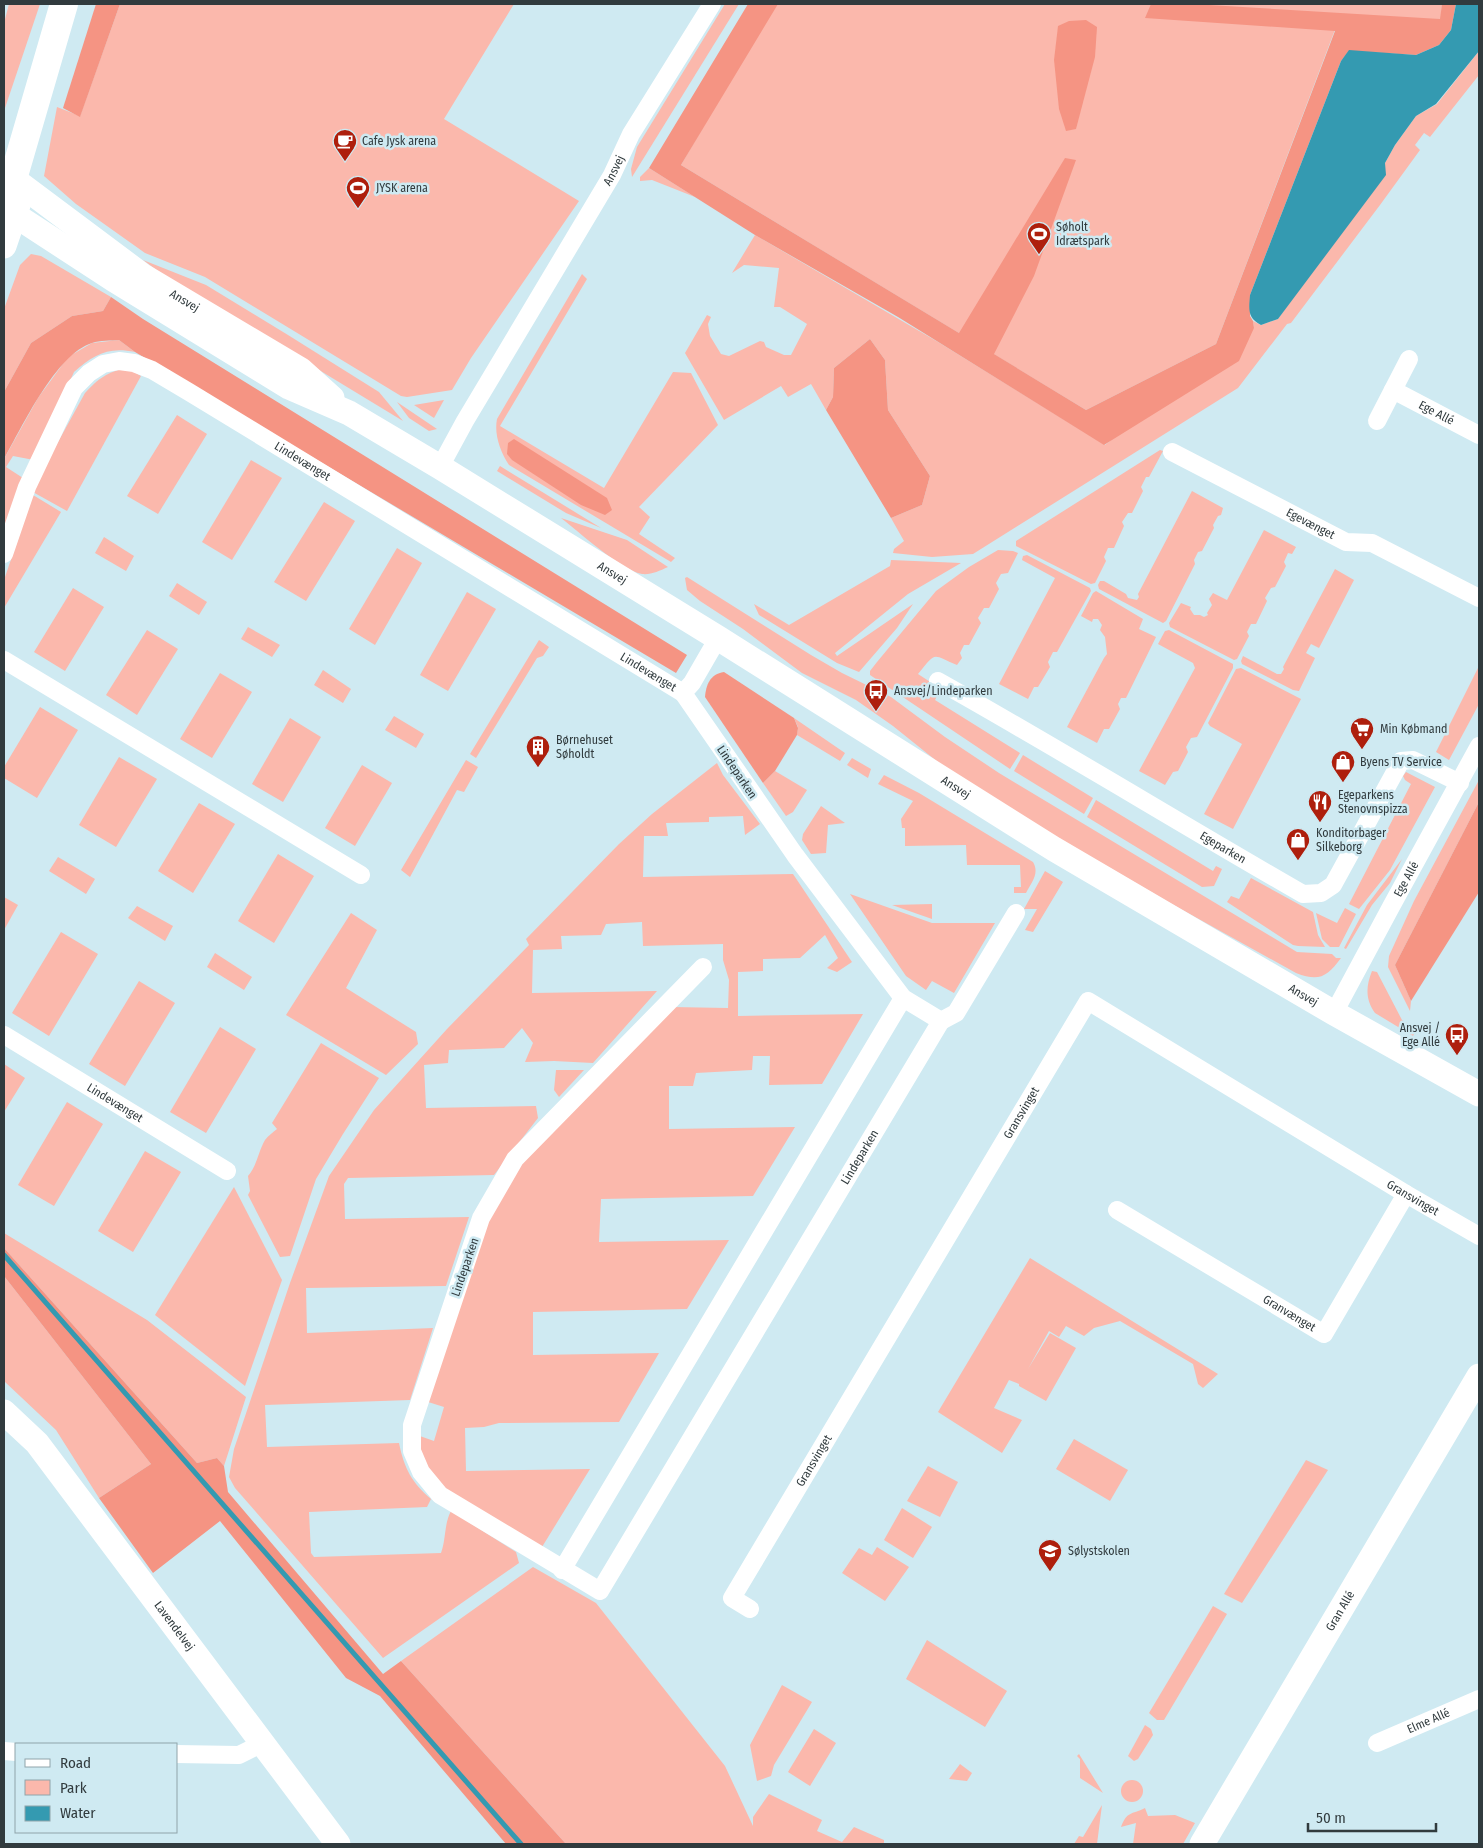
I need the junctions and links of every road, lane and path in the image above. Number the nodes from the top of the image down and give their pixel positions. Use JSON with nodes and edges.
{"nodes":[{"id":1,"x":56,"y":4,"type":"edge"},
{"id":2,"x":64,"y":4,"type":"edge"},
{"id":3,"x":80,"y":4,"type":"edge"},
{"id":4,"x":712,"y":4,"type":"edge"},
{"id":5,"x":11,"y":175,"type":"edge"},
{"id":6,"x":9,"y":212,"type":"edge"},
{"id":7,"x":4,"y":246,"type":"edge"},
{"id":8,"x":1409,"y":359,"type":"dead end"},
{"id":9,"x":1393,"y":390,"type":"junction"},
{"id":10,"x":349,"y":413,"type":"junction"},
{"id":11,"x":1377,"y":420,"type":"dead end"},
{"id":12,"x":1479,"y":434,"type":"edge"},
{"id":13,"x":1172,"y":452,"type":"dead end"},
{"id":14,"x":440,"y":467,"type":"junction"},
{"id":15,"x":4,"y":554,"type":"edge"},
{"id":16,"x":1479,"y":598,"type":"edge"},
{"id":17,"x":718,"y":638,"type":"junction"},
{"id":18,"x":4,"y":660,"type":"edge"},
{"id":19,"x":938,"y":681,"type":"dead end"},
{"id":20,"x":683,"y":693,"type":"junction"},
{"id":21,"x":1479,"y":746,"type":"edge"},
{"id":22,"x":1460,"y":783,"type":"junction"},
{"id":23,"x":361,"y":874,"type":"dead end"},
{"id":24,"x":1016,"y":913,"type":"dead end"},
{"id":25,"x":703,"y":967,"type":"dead end"},
{"id":26,"x":903,"y":998,"type":"junction"},
{"id":27,"x":1334,"y":1013,"type":"junction"},
{"id":28,"x":941,"y":1021,"type":"junction"},
{"id":29,"x":4,"y":1035,"type":"edge"},
{"id":30,"x":1479,"y":1094,"type":"edge"},
{"id":31,"x":227,"y":1171,"type":"dead end"},
{"id":32,"x":1406,"y":1194,"type":"junction"},
{"id":33,"x":1117,"y":1210,"type":"dead end"},
{"id":34,"x":1479,"y":1236,"type":"edge"},
{"id":35,"x":1479,"y":1376,"type":"edge"},
{"id":36,"x":4,"y":1412,"type":"edge"},
{"id":37,"x":562,"y":1570,"type":"junction"},
{"id":38,"x":750,"y":1609,"type":"dead end"},
{"id":39,"x":1479,"y":1699,"type":"edge"},
{"id":40,"x":263,"y":1743,"type":"junction"},
{"id":41,"x":1377,"y":1743,"type":"dead end"},
{"id":42,"x":178,"y":1754,"type":"edge"},
{"id":43,"x":338,"y":1844,"type":"edge"},
{"id":44,"x":1202,"y":1844,"type":"edge"}],
"edges":[{"from":1,"to":5,"type":"highway"},
{"from":2,"to":5,"type":"highway"},
{"from":3,"to":5,"type":"highway"},
{"from":4,"to":14,"type":"street","name":"Ansvej"},
{"from":5,"to":6,"type":"highway"},
{"from":5,"to":10,"type":"street","name":"Ansvej"},
{"from":6,"to":7,"type":"street"},
{"from":6,"to":10,"type":"street","name":"Ansvej"},
{"from":8,"to":9,"type":"street"},
{"from":9,"to":11,"type":"street"},
{"from":9,"to":12,"type":"street","name":"Ege Allé"},
{"from":10,"to":14,"type":"street","name":"Ansvej"},
{"from":13,"to":16,"type":"street","name":"Egevænget"},
{"from":14,"to":17,"type":"street","name":"Ansvej"},
{"from":15,"to":20,"type":"street","name":"Lindevænget"},
{"from":17,"to":20,"type":"street"},
{"from":17,"to":27,"type":"street","name":"Ansvej"},
{"from":18,"to":23,"type":"street"},
{"from":19,"to":22,"type":"street","name":"Egeparken"},
{"from":20,"to":26,"type":"street","name":"Lindeparken"},
{"from":21,"to":22,"type":"street","name":"Ege Allé"},
{"from":22,"to":27,"type":"street","name":"Ege Allé"},
{"from":24,"to":28,"type":"street","name":"Lindeparken"},
{"from":25,"to":37,"type":"street","name":"Lindeparken"},
{"from":26,"to":28,"type":"street","name":"Lindeparken"},
{"from":26,"to":37,"type":"street"},
{"from":27,"to":30,"type":"street","name":"Ansvej"},
{"from":28,"to":37,"type":"street","name":"Lindeparken"},
{"from":29,"to":31,"type":"street","name":"Lindevænget"},
{"from":32,"to":33,"type":"street","name":"Granvænget"},
{"from":32,"to":34,"type":"street","name":"Gransvinget"},
{"from":32,"to":38,"type":"street","name":"Gransvinget"},
{"from":35,"to":44,"type":"street","name":"Gran Allé"},
{"from":36,"to":40,"type":"street","name":"Lavendelvej"},
{"from":39,"to":41,"type":"street","name":"Elme Allé"},
{"from":40,"to":42,"type":"street"},
{"from":40,"to":43,"type":"street","name":"Lavendelvej"}]}
